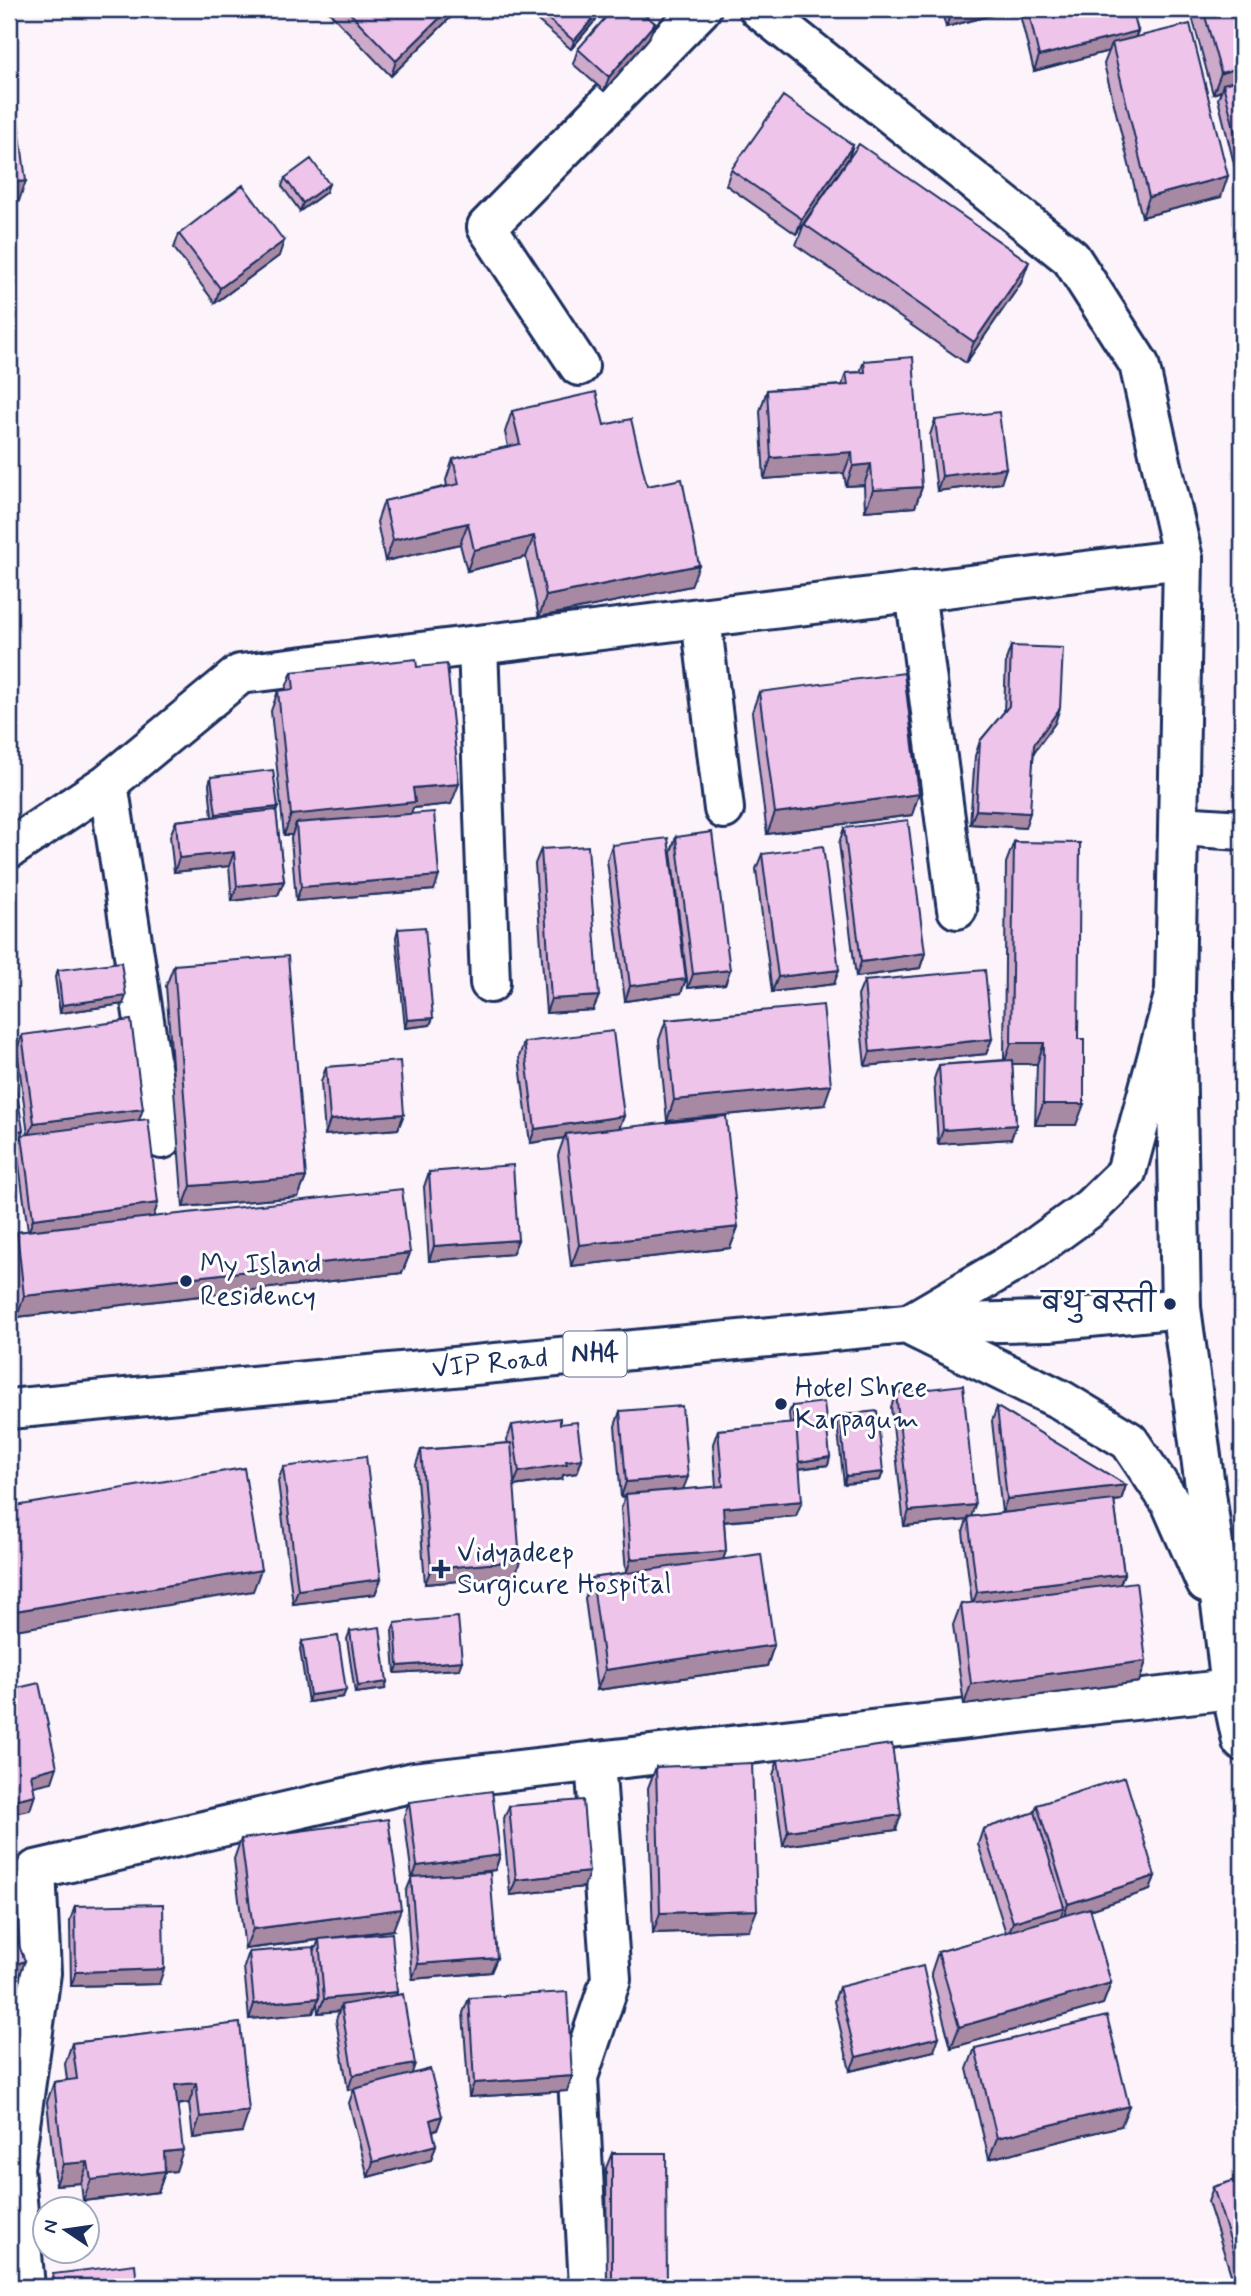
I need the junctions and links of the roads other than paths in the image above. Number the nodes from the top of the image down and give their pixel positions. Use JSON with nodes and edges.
{"nodes":[{"id":1,"x":701,"y":9,"type":"edge"},
{"id":2,"x":758,"y":9,"type":"edge"},
{"id":3,"x":579,"y":366,"type":"dead end"},
{"id":4,"x":1183,"y":559,"type":"junction"},
{"id":5,"x":915,"y":592,"type":"junction"},
{"id":6,"x":701,"y":618,"type":"junction"},
{"id":7,"x":478,"y":645,"type":"junction"},
{"id":8,"x":108,"y":783,"type":"junction"},
{"id":9,"x":724,"y":809,"type":"dead end"},
{"id":10,"x":1178,"y":826,"type":"junction"},
{"id":11,"x":1242,"y":830,"type":"edge"},
{"id":12,"x":9,"y":849,"type":"edge"},
{"id":13,"x":957,"y":909,"type":"dead end"},
{"id":14,"x":490,"y":983,"type":"dead end"},
{"id":15,"x":1175,"y":992,"type":"junction"},
{"id":16,"x":162,"y":1139,"type":"dead end"},
{"id":17,"x":1181,"y":1308,"type":"junction"},
{"id":18,"x":907,"y":1324,"type":"junction"},
{"id":19,"x":9,"y":1409,"type":"edge"},
{"id":20,"x":1224,"y":1627,"type":"junction"},
{"id":21,"x":1231,"y":1689,"type":"junction"},
{"id":22,"x":1242,"y":1741,"type":"edge"},
{"id":23,"x":595,"y":1761,"type":"junction"},
{"id":24,"x":25,"y":2287,"type":"edge"},
{"id":25,"x":589,"y":2287,"type":"edge"}],
"edges":[{"from":1,"to":3,"type":"main road"},
{"from":2,"to":4,"type":"main road"},
{"from":4,"to":5,"type":"main road"},
{"from":4,"to":10,"type":"main road"},
{"from":5,"to":6,"type":"main road"},
{"from":5,"to":13,"type":"main road"},
{"from":6,"to":7,"type":"main road"},
{"from":6,"to":9,"type":"main road"},
{"from":7,"to":8,"type":"main road"},
{"from":7,"to":14,"type":"main road"},
{"from":8,"to":12,"type":"main road"},
{"from":8,"to":16,"type":"main road"},
{"from":10,"to":11,"type":"main road"},
{"from":10,"to":15,"type":"main road"},
{"from":15,"to":17,"type":"main road"},
{"from":15,"to":18,"type":"main road"},
{"from":17,"to":18,"type":"main road","name":"VIP Road","number":"NH4"},
{"from":17,"to":20,"type":"main road"},
{"from":18,"to":19,"type":"main road","name":"VIP Road","number":"NH4"},
{"from":18,"to":20,"type":"main road"},
{"from":20,"to":21,"type":"main road"},
{"from":21,"to":22,"type":"main road"},
{"from":21,"to":23,"type":"main road"},
{"from":23,"to":24,"type":"main road"},
{"from":23,"to":25,"type":"main road"}]}
